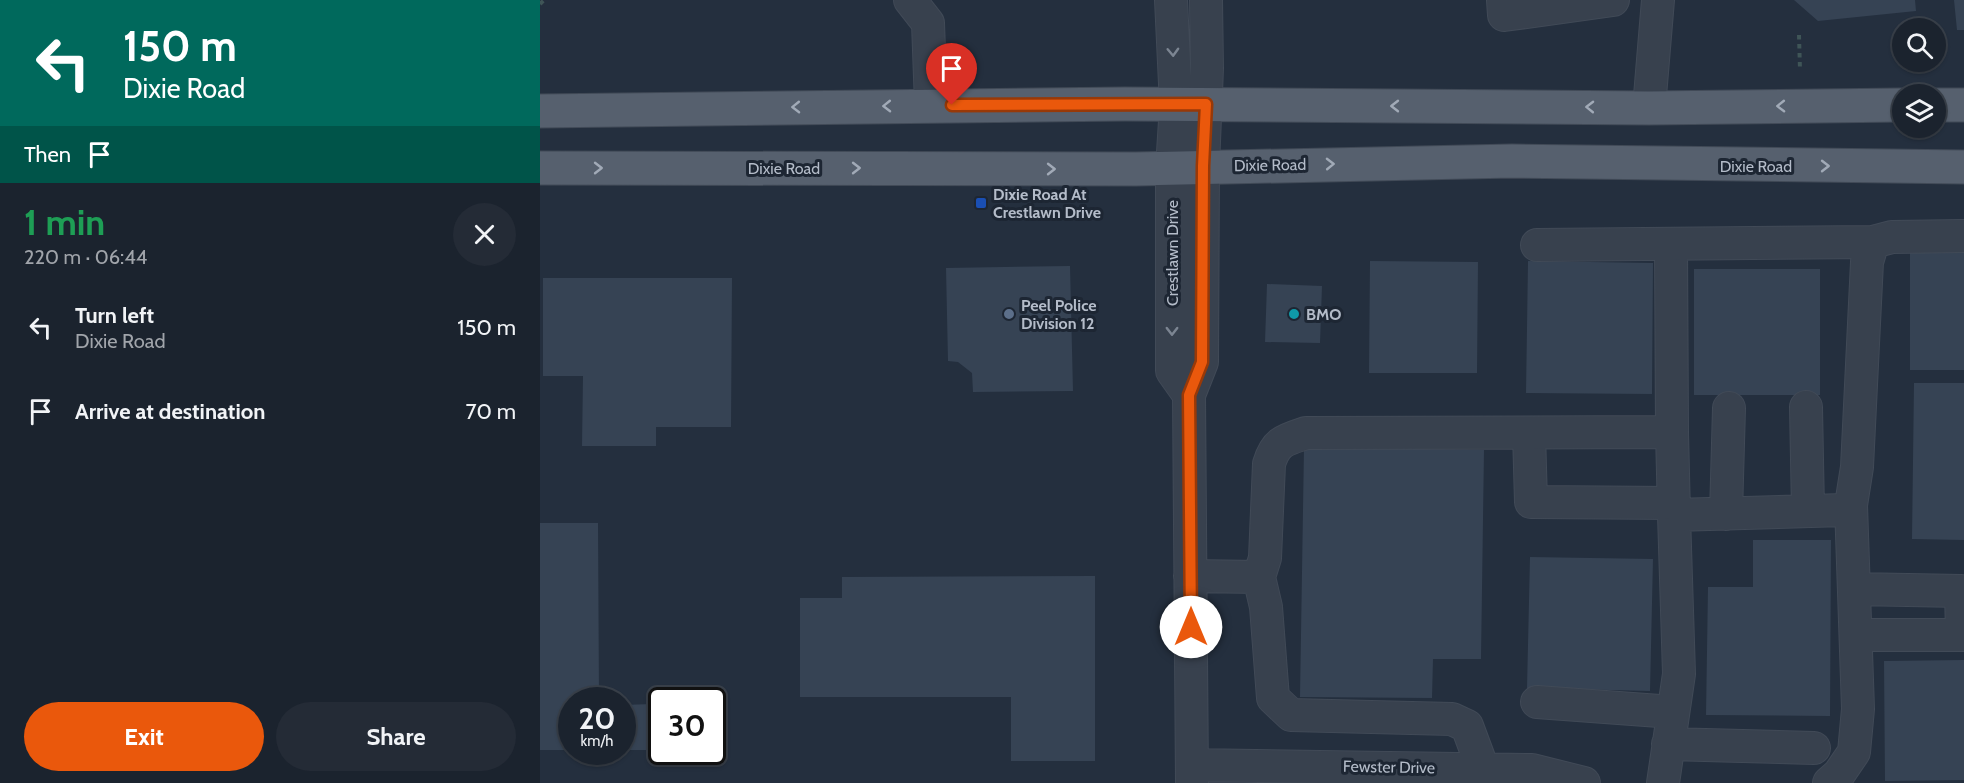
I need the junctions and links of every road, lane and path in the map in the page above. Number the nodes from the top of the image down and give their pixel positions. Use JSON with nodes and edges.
{"nodes":[{"id":1,"x":544,"y":0,"type":"edge"},
{"id":2,"x":910,"y":0,"type":"edge"},
{"id":3,"x":1171,"y":0,"type":"edge"},
{"id":4,"x":1206,"y":0,"type":"edge"},
{"id":5,"x":1503,"y":0,"type":"edge"},
{"id":6,"x":1658,"y":0,"type":"edge"},
{"id":7,"x":1601,"y":1,"type":"edge"},
{"id":8,"x":540,"y":4,"type":"edge"},
{"id":9,"x":1539,"y":5,"type":"edge"},
{"id":10,"x":1799,"y":34,"type":"dead end"},
{"id":11,"x":1800,"y":70,"type":"dead end"},
{"id":12,"x":1191,"y":104,"type":"junction"},
{"id":13,"x":931,"y":105,"type":"junction"},
{"id":14,"x":1892,"y":105,"type":"edge"},
{"id":15,"x":1946,"y":105,"type":"edge"},
{"id":16,"x":1964,"y":105,"type":"edge"},
{"id":17,"x":1649,"y":108,"type":"junction"},
{"id":18,"x":540,"y":111,"type":"edge"},
{"id":19,"x":1187,"y":167,"type":"junction"},
{"id":20,"x":540,"y":168,"type":"edge"},
{"id":21,"x":1964,"y":168,"type":"edge"},
{"id":22,"x":1964,"y":236,"type":"edge"},
{"id":23,"x":1873,"y":242,"type":"junction"},
{"id":24,"x":1671,"y":244,"type":"junction"},
{"id":25,"x":1537,"y":245,"type":"dead end"},
{"id":26,"x":1729,"y":408,"type":"dead end"},
{"id":27,"x":1806,"y":408,"type":"dead end"},
{"id":28,"x":1672,"y":432,"type":"junction"},
{"id":29,"x":1529,"y":433,"type":"junction"},
{"id":30,"x":1851,"y":505,"type":"junction"},
{"id":31,"x":1674,"y":509,"type":"junction"},
{"id":32,"x":1808,"y":512,"type":"junction"},
{"id":33,"x":1726,"y":514,"type":"junction"},
{"id":34,"x":1190,"y":576,"type":"junction"},
{"id":35,"x":1259,"y":577,"type":"junction"},
{"id":36,"x":1854,"y":589,"type":"junction"},
{"id":37,"x":1856,"y":635,"type":"junction"},
{"id":38,"x":1538,"y":702,"type":"dead end"},
{"id":39,"x":1673,"y":712,"type":"junction"},
{"id":40,"x":1668,"y":744,"type":"junction"},
{"id":41,"x":1814,"y":748,"type":"dead end"},
{"id":42,"x":1472,"y":773,"type":"edge"},
{"id":43,"x":1192,"y":774,"type":"edge"},
{"id":44,"x":1348,"y":775,"type":"edge"},
{"id":45,"x":1584,"y":783,"type":"edge"},
{"id":46,"x":1663,"y":783,"type":"edge"},
{"id":47,"x":1829,"y":783,"type":"edge"}],
"edges":[{"from":1,"to":8,"type":"path"},
{"from":2,"to":13,"type":"street"},
{"from":3,"to":12,"type":"street","one_way":true},
{"from":4,"to":12,"type":"street"},
{"from":5,"to":9,"type":"street"},
{"from":6,"to":17,"type":"street"},
{"from":7,"to":9,"type":"street"},
{"from":10,"to":11,"type":"path"},
{"from":12,"to":13,"type":"main road"},
{"from":17,"to":12,"type":"main road","one_way":true},
{"from":12,"to":19,"type":"street","name":"Crestlawn Drive"},
{"from":13,"to":18,"type":"main road","one_way":true},
{"from":14,"to":17,"type":"main road","one_way":true},
{"from":15,"to":16,"type":"main road"},
{"from":20,"to":19,"type":"main road","name":"Dixie Road","one_way":true},
{"from":19,"to":21,"type":"main road","name":"Dixie Road","one_way":true},
{"from":19,"to":34,"type":"street","name":"Crestlawn Drive"},
{"from":22,"to":23,"type":"street"},
{"from":23,"to":24,"type":"street"},
{"from":23,"to":30,"type":"street"},
{"from":24,"to":25,"type":"street"},
{"from":24,"to":28,"type":"street"},
{"from":26,"to":33,"type":"street"},
{"from":27,"to":32,"type":"street"},
{"from":28,"to":29,"type":"street"},
{"from":28,"to":31,"type":"street"},
{"from":29,"to":31,"type":"street"},
{"from":29,"to":35,"type":"street"},
{"from":30,"to":32,"type":"street"},
{"from":30,"to":36,"type":"street"},
{"from":31,"to":33,"type":"street"},
{"from":31,"to":39,"type":"street"},
{"from":32,"to":33,"type":"street"},
{"from":34,"to":35,"type":"street"},
{"from":34,"to":43,"type":"street","name":"Crestlawn Drive"},
{"from":35,"to":42,"type":"street"},
{"from":36,"to":37,"type":"street"},
{"from":36,"to":37,"type":"street"},
{"from":37,"to":47,"type":"street"},
{"from":38,"to":39,"type":"street"},
{"from":39,"to":40,"type":"street"},
{"from":40,"to":41,"type":"street"},
{"from":40,"to":46,"type":"street"},
{"from":42,"to":44,"type":"street","name":"Fewster Drive"},
{"from":42,"to":45,"type":"street","name":"Fewster Drive"},
{"from":43,"to":44,"type":"street","name":"Fewster Drive"}]}
